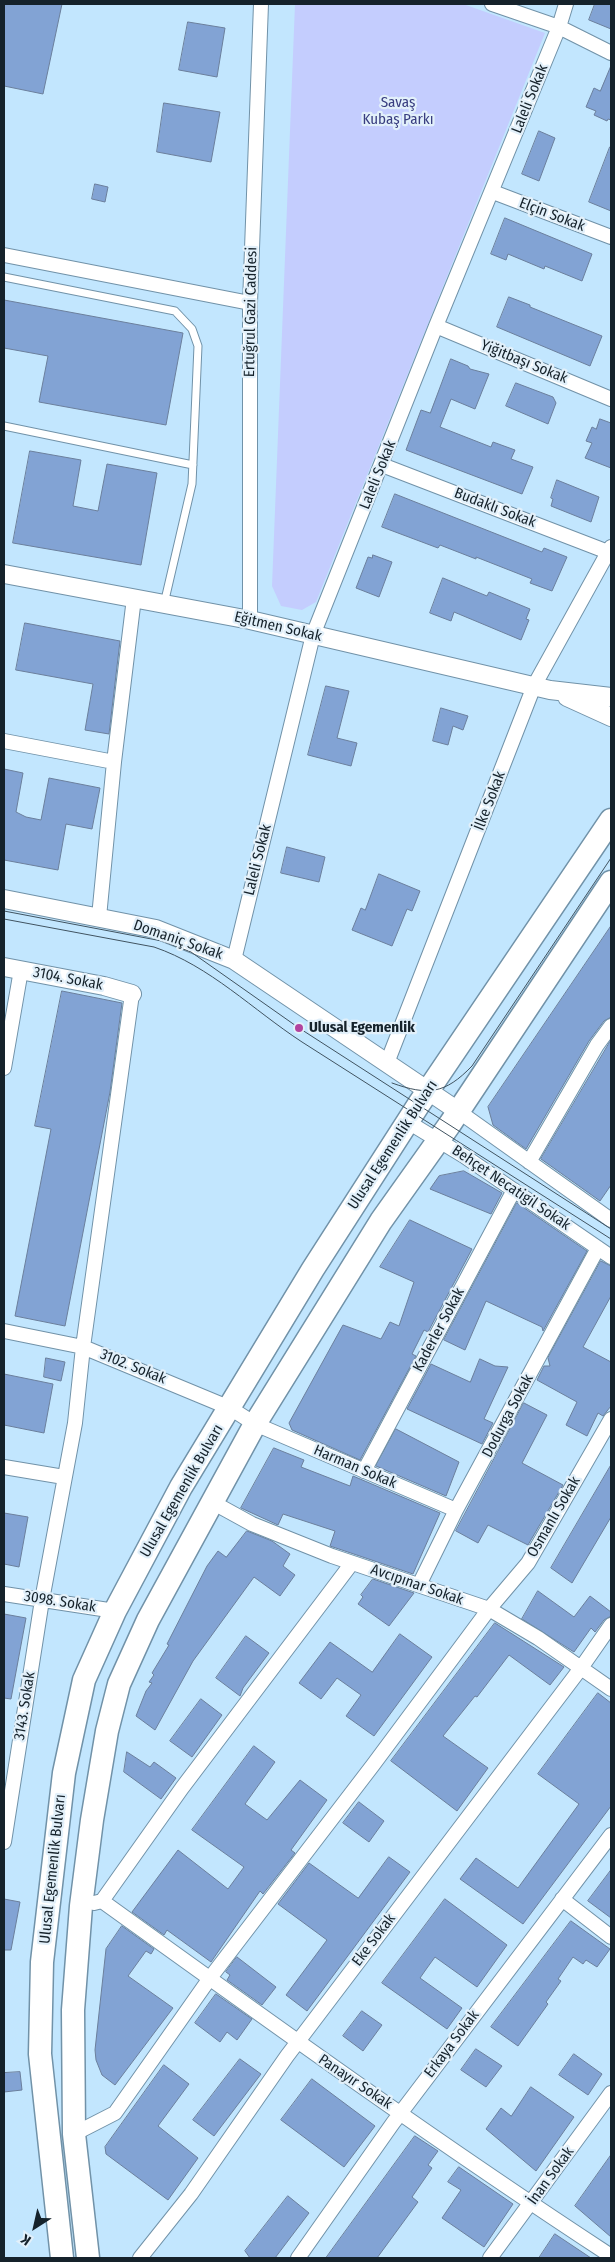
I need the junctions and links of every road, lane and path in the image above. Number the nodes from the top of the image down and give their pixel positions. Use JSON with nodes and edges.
{"nodes":[{"id":1,"x":261,"y":4,"type":"edge"},
{"id":2,"x":492,"y":4,"type":"edge"},
{"id":3,"x":566,"y":4,"type":"edge"},
{"id":4,"x":559,"y":27,"type":"junction"},
{"id":5,"x":611,"y":53,"type":"edge"},
{"id":6,"x":493,"y":192,"type":"junction"},
{"id":7,"x":611,"y":237,"type":"edge"},
{"id":8,"x":4,"y":254,"type":"edge"},
{"id":9,"x":4,"y":277,"type":"edge"},
{"id":10,"x":250,"y":303,"type":"junction"},
{"id":11,"x":436,"y":326,"type":"junction"},
{"id":12,"x":611,"y":398,"type":"edge"},
{"id":13,"x":4,"y":426,"type":"edge"},
{"id":14,"x":193,"y":465,"type":"junction"},
{"id":15,"x":382,"y":465,"type":"junction"},
{"id":16,"x":610,"y":550,"type":"edge"},
{"id":17,"x":4,"y":574,"type":"edge"},
{"id":18,"x":134,"y":598,"type":"junction"},
{"id":19,"x":164,"y":604,"type":"junction"},
{"id":20,"x":250,"y":620,"type":"junction"},
{"id":21,"x":313,"y":635,"type":"junction"},
{"id":22,"x":542,"y":688,"type":"junction"},
{"id":23,"x":611,"y":697,"type":"edge"},
{"id":24,"x":611,"y":717,"type":"edge"},
{"id":25,"x":4,"y":741,"type":"edge"},
{"id":26,"x":114,"y":762,"type":"junction"},
{"id":27,"x":611,"y":820,"type":"edge"},
{"id":28,"x":611,"y":882,"type":"edge"},
{"id":29,"x":4,"y":899,"type":"edge"},
{"id":30,"x":99,"y":917,"type":"junction"},
{"id":31,"x":234,"y":960,"type":"junction"},
{"id":32,"x":4,"y":967,"type":"edge"},
{"id":33,"x":21,"y":970,"type":"junction"},
{"id":34,"x":132,"y":994,"type":"joint"},
{"id":35,"x":611,"y":1026,"type":"edge"},
{"id":36,"x":387,"y":1063,"type":"junction"},
{"id":37,"x":4,"y":1068,"type":"edge"},
{"id":38,"x":428,"y":1092,"type":"junction"},
{"id":39,"x":458,"y":1111,"type":"junction"},
{"id":40,"x":408,"y":1122,"type":"junction"},
{"id":41,"x":438,"y":1139,"type":"junction"},
{"id":42,"x":529,"y":1162,"type":"junction"},
{"id":43,"x":514,"y":1190,"type":"junction"},
{"id":44,"x":610,"y":1216,"type":"edge"},
{"id":45,"x":598,"y":1248,"type":"junction"},
{"id":46,"x":611,"y":1257,"type":"edge"},
{"id":47,"x":4,"y":1331,"type":"edge"},
{"id":48,"x":83,"y":1347,"type":"junction"},
{"id":49,"x":230,"y":1408,"type":"junction"},
{"id":50,"x":611,"y":1419,"type":"edge"},
{"id":51,"x":255,"y":1424,"type":"junction"},
{"id":52,"x":4,"y":1467,"type":"edge"},
{"id":53,"x":364,"y":1471,"type":"junction"},
{"id":54,"x":64,"y":1477,"type":"junction"},
{"id":55,"x":212,"y":1502,"type":"junction"},
{"id":56,"x":456,"y":1510,"type":"junction"},
{"id":57,"x":352,"y":1563,"type":"junction"},
{"id":58,"x":419,"y":1584,"type":"junction"},
{"id":59,"x":4,"y":1594,"type":"edge"},
{"id":60,"x":42,"y":1600,"type":"junction"},
{"id":61,"x":490,"y":1609,"type":"junction"},
{"id":62,"x":115,"y":1611,"type":"junction"},
{"id":63,"x":611,"y":1625,"type":"edge"},
{"id":64,"x":581,"y":1668,"type":"junction"},
{"id":65,"x":611,"y":1689,"type":"edge"},
{"id":66,"x":611,"y":1835,"type":"edge"},
{"id":67,"x":4,"y":1842,"type":"edge"},
{"id":68,"x":562,"y":1899,"type":"junction"},
{"id":69,"x":92,"y":1903,"type":"junction"},
{"id":70,"x":611,"y":1937,"type":"edge"},
{"id":71,"x":210,"y":1978,"type":"junction"},
{"id":72,"x":297,"y":2042,"type":"junction"},
{"id":73,"x":611,"y":2093,"type":"edge"},
{"id":74,"x":400,"y":2113,"type":"junction"},
{"id":75,"x":74,"y":2134,"type":"junction"},
{"id":76,"x":531,"y":2204,"type":"junction"},
{"id":77,"x":611,"y":2256,"type":"edge"},
{"id":78,"x":62,"y":2258,"type":"edge"},
{"id":79,"x":88,"y":2258,"type":"edge"},
{"id":80,"x":140,"y":2258,"type":"edge"},
{"id":81,"x":298,"y":2258,"type":"edge"},
{"id":82,"x":490,"y":2258,"type":"edge"}],
"edges":[{"from":1,"to":10,"type":"street","name":"Ertuğrul Gazi Caddesi"},
{"from":2,"to":4,"type":"street"},
{"from":3,"to":4,"type":"street","name":"Laleli Sokak"},
{"from":4,"to":5,"type":"street"},
{"from":4,"to":6,"type":"street","name":"Laleli Sokak"},
{"from":6,"to":7,"type":"street","name":"Elçin Sokak"},
{"from":6,"to":11,"type":"street","name":"Laleli Sokak"},
{"from":8,"to":10,"type":"street"},
{"from":9,"to":14,"type":"lane"},
{"from":10,"to":20,"type":"street","name":"Ertuğrul Gazi Caddesi"},
{"from":11,"to":12,"type":"street","name":"Yiğitbaşı Sokak"},
{"from":11,"to":15,"type":"street","name":"Laleli Sokak"},
{"from":13,"to":14,"type":"lane"},
{"from":14,"to":19,"type":"lane"},
{"from":15,"to":16,"type":"street","name":"Budaklı Sokak"},
{"from":15,"to":21,"type":"street","name":"Laleli Sokak"},
{"from":16,"to":22,"type":"street","name":"İlke Sokak"},
{"from":17,"to":18,"type":"street","name":"Eğitmen Sokak"},
{"from":18,"to":19,"type":"street","name":"Eğitmen Sokak"},
{"from":18,"to":26,"type":"street"},
{"from":19,"to":20,"type":"street","name":"Eğitmen Sokak"},
{"from":20,"to":21,"type":"street","name":"Eğitmen Sokak"},
{"from":21,"to":22,"type":"street","name":"Eğitmen Sokak"},
{"from":21,"to":31,"type":"street","name":"Laleli Sokak"},
{"from":22,"to":23,"type":"street","name":"Eğitmen Sokak"},
{"from":22,"to":24,"type":"street","name":"Eğitmen Sokak"},
{"from":22,"to":36,"type":"street","name":"İlke Sokak"},
{"from":25,"to":26,"type":"street"},
{"from":26,"to":30,"type":"street"},
{"from":27,"to":38,"type":"main road","name":"Ulusal Egemenlik Bulvarı"},
{"from":28,"to":39,"type":"main road","name":"Ulusal Egemenlik Bulvarı"},
{"from":29,"to":30,"type":"street","name":"Domaniç Sokak"},
{"from":30,"to":31,"type":"street","name":"Domaniç Sokak"},
{"from":31,"to":36,"type":"street","name":"Domaniç Sokak"},
{"from":32,"to":33,"type":"street","name":"3104. Sokak"},
{"from":33,"to":34,"type":"street","name":"3104. Sokak"},
{"from":33,"to":37,"type":"street"},
{"from":34,"to":48,"type":"street","name":"3143. Sokak"},
{"from":35,"to":42,"type":"street"},
{"from":36,"to":38,"type":"street","name":"Domaniç Sokak"},
{"from":38,"to":39,"type":"street","name":"Domaniç Sokak"},
{"from":38,"to":40,"type":"main road","name":"Ulusal Egemenlik Bulvarı"},
{"from":39,"to":41,"type":"main road","name":"Ulusal Egemenlik Bulvarı"},
{"from":39,"to":42,"type":"street"},
{"from":40,"to":41,"type":"street","name":"Behçet Necatigil Sokak"},
{"from":40,"to":49,"type":"main road","name":"Ulusal Egemenlik Bulvarı"},
{"from":41,"to":43,"type":"street","name":"Behçet Necatigil Sokak"},
{"from":41,"to":51,"type":"main road","name":"Ulusal Egemenlik Bulvarı"},
{"from":42,"to":44,"type":"street"},
{"from":43,"to":45,"type":"street","name":"Behçet Necatigil Sokak"},
{"from":43,"to":53,"type":"street","name":"Kaderler Sokak"},
{"from":45,"to":46,"type":"street","name":"Behçet Necatigil Sokak"},
{"from":45,"to":56,"type":"street","name":"Dodurga Sokak"},
{"from":47,"to":48,"type":"street","name":"3102. Sokak"},
{"from":48,"to":49,"type":"street","name":"3102. Sokak"},
{"from":48,"to":54,"type":"street","name":"3143. Sokak"},
{"from":49,"to":51,"type":"street","name":"3102. Sokak"},
{"from":49,"to":62,"type":"main road","name":"Ulusal Egemenlik Bulvarı"},
{"from":50,"to":61,"type":"street","name":"Osmanlı Sokak"},
{"from":51,"to":53,"type":"street","name":"Harman Sokak"},
{"from":51,"to":55,"type":"main road","name":"Ulusal Egemenlik Bulvarı"},
{"from":52,"to":54,"type":"street"},
{"from":53,"to":56,"type":"street","name":"Harman Sokak"},
{"from":54,"to":60,"type":"street","name":"3143. Sokak"},
{"from":55,"to":57,"type":"street","name":"Avcıpınar Sokak"},
{"from":55,"to":69,"type":"main road","name":"Ulusal Egemenlik Bulvarı"},
{"from":56,"to":58,"type":"street","name":"Dodurga Sokak"},
{"from":57,"to":58,"type":"street","name":"Avcıpınar Sokak"},
{"from":57,"to":69,"type":"street"},
{"from":58,"to":61,"type":"street","name":"Avcıpınar Sokak"},
{"from":59,"to":60,"type":"street","name":"3098. Sokak"},
{"from":60,"to":62,"type":"street","name":"3098. Sokak"},
{"from":60,"to":67,"type":"street","name":"3143. Sokak"},
{"from":61,"to":64,"type":"street","name":"Avcıpınar Sokak"},
{"from":61,"to":71,"type":"street","name":"Osmanlı Sokak"},
{"from":62,"to":78,"type":"main road","name":"Ulusal Egemenlik Bulvarı"},
{"from":63,"to":64,"type":"street","name":"Eke Sokak"},
{"from":64,"to":65,"type":"street","name":"Avcıpınar Sokak"},
{"from":64,"to":72,"type":"street","name":"Eke Sokak"},
{"from":66,"to":68,"type":"street","name":"Erkaya Sokak"},
{"from":68,"to":70,"type":"street"},
{"from":68,"to":74,"type":"street","name":"Erkaya Sokak"},
{"from":69,"to":71,"type":"street","name":"Panayır Sokak"},
{"from":69,"to":75,"type":"main road","name":"Ulusal Egemenlik Bulvarı"},
{"from":71,"to":72,"type":"street","name":"Panayır Sokak"},
{"from":71,"to":75,"type":"street","name":"Osmanlı Sokak"},
{"from":72,"to":74,"type":"street","name":"Panayır Sokak"},
{"from":72,"to":80,"type":"street","name":"Eke Sokak"},
{"from":73,"to":76,"type":"street","name":"İnan Sokak"},
{"from":74,"to":76,"type":"street","name":"Panayır Sokak"},
{"from":74,"to":81,"type":"street","name":"Erkaya Sokak"},
{"from":75,"to":79,"type":"main road","name":"Ulusal Egemenlik Bulvarı"},
{"from":76,"to":77,"type":"street","name":"Panayır Sokak"},
{"from":76,"to":82,"type":"street","name":"İnan Sokak"}]}
